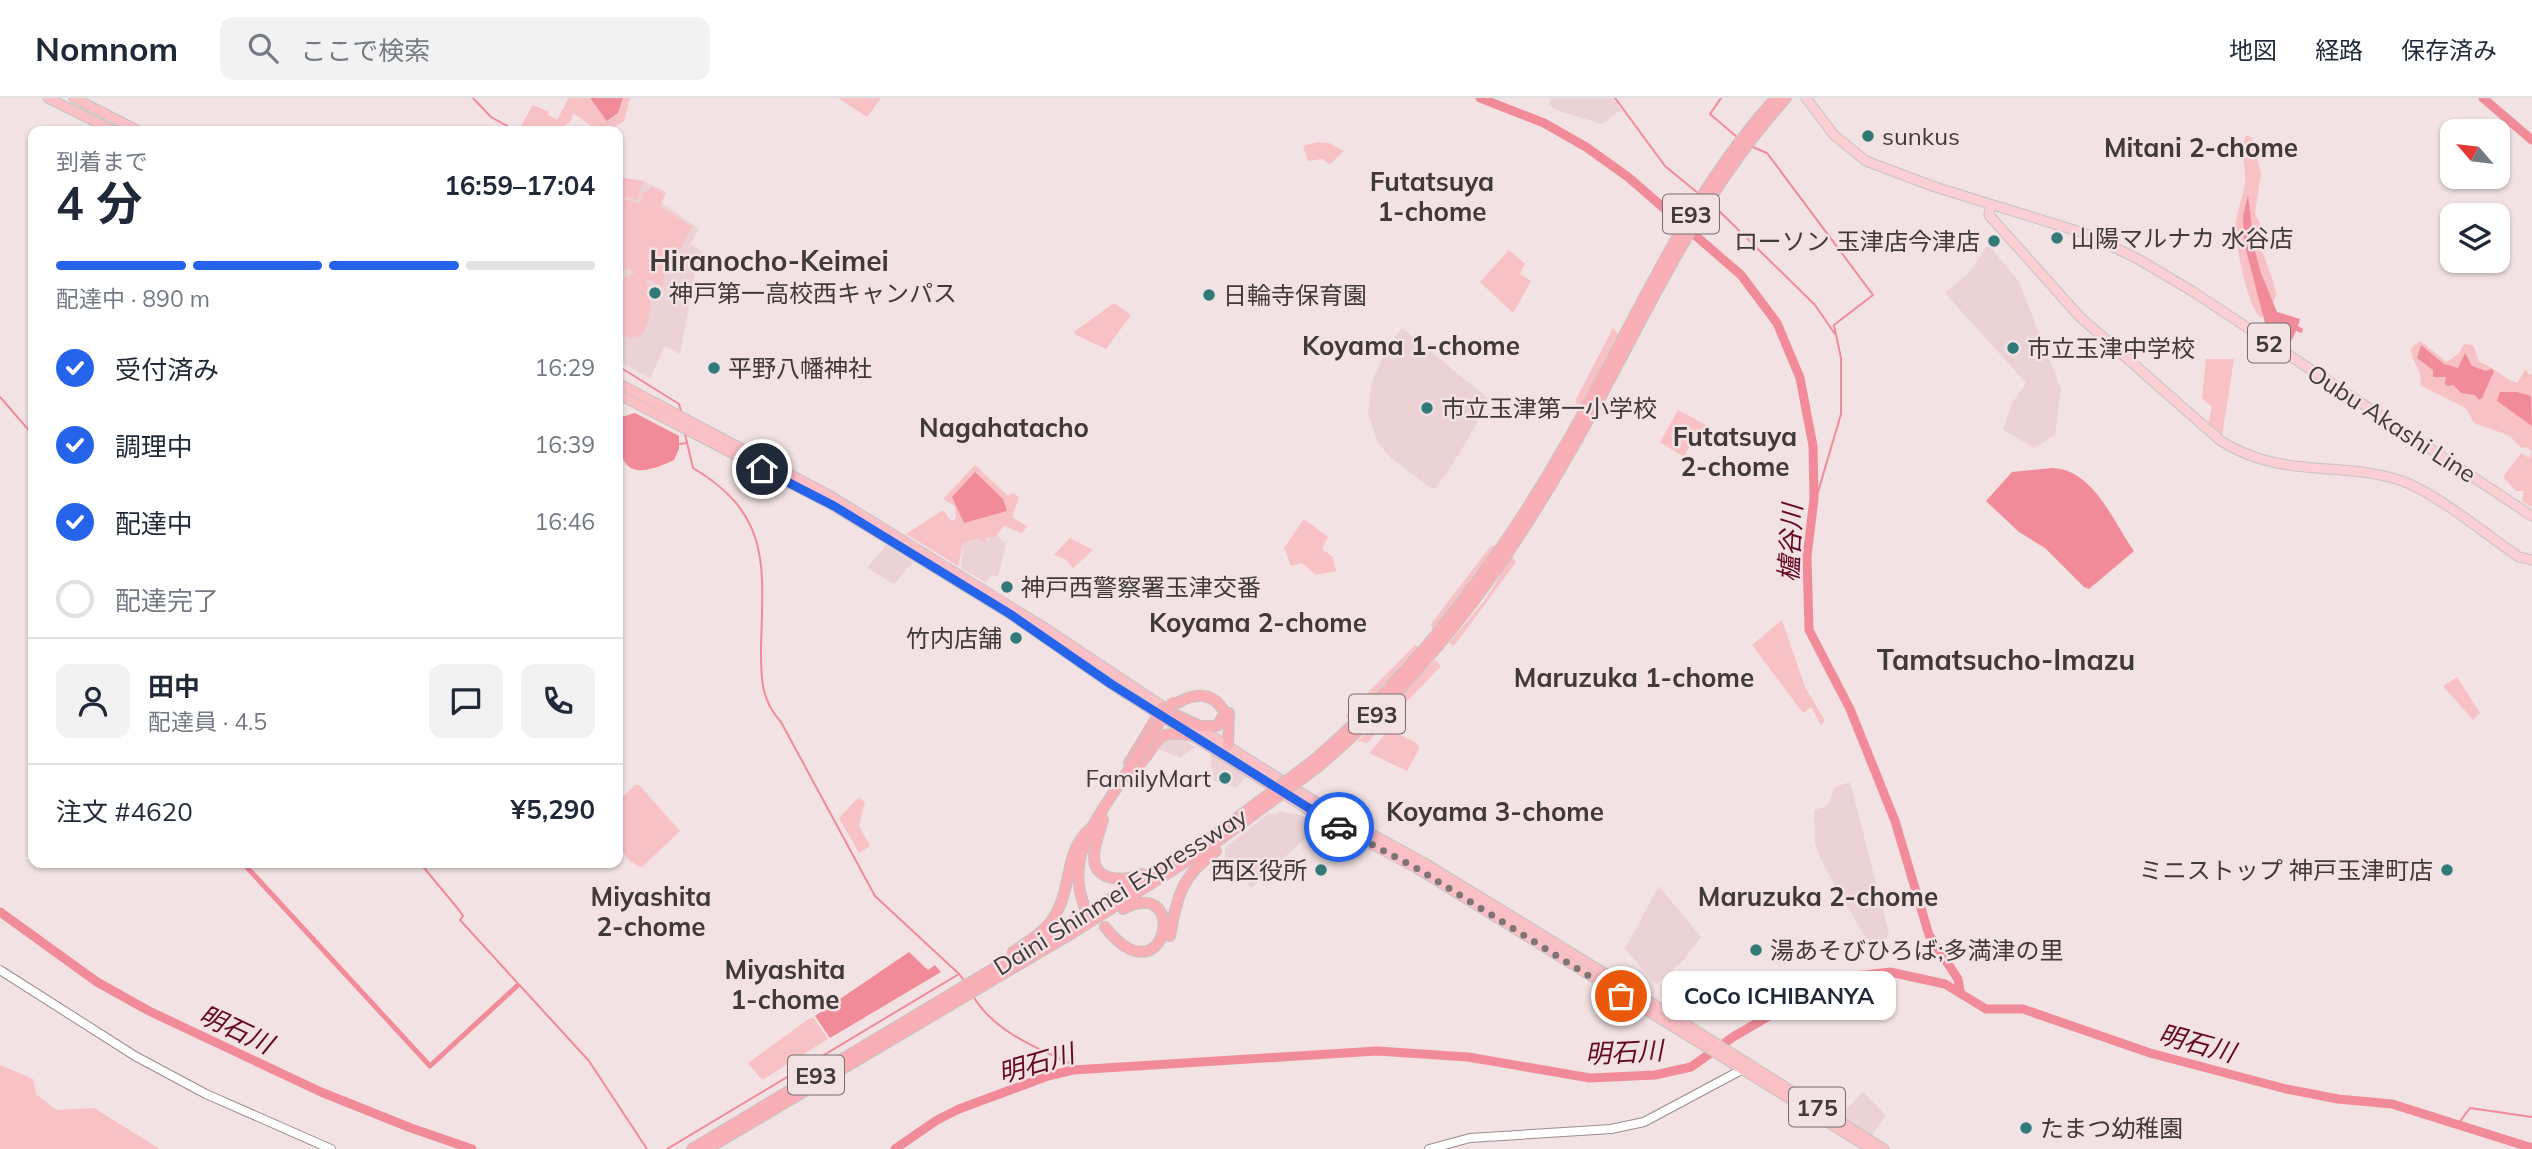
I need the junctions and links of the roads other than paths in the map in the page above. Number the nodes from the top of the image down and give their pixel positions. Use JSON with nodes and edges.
{"nodes":[{"id":1,"x":48,"y":98,"type":"edge"},
{"id":2,"x":74,"y":98,"type":"edge"},
{"id":3,"x":1776,"y":98,"type":"edge"},
{"id":4,"x":1786,"y":98,"type":"edge"},
{"id":5,"x":1806,"y":98,"type":"edge"},
{"id":6,"x":104,"y":126,"type":"edge"},
{"id":7,"x":129,"y":126,"type":"edge"},
{"id":8,"x":1748,"y":138,"type":"junction"},
{"id":9,"x":1990,"y":205,"type":"junction"},
{"id":10,"x":623,"y":386,"type":"edge"},
{"id":11,"x":623,"y":396,"type":"edge"},
{"id":12,"x":684,"y":423,"type":"junction"},
{"id":13,"x":2532,"y":516,"type":"edge"},
{"id":14,"x":2532,"y":560,"type":"edge"},
{"id":15,"x":1168,"y":707,"type":"junction"},
{"id":16,"x":1176,"y":715,"type":"junction"},
{"id":17,"x":1196,"y":737,"type":"junction"},
{"id":18,"x":1228,"y":745,"type":"junction"},
{"id":19,"x":1316,"y":763,"type":"junction"},
{"id":20,"x":1128,"y":774,"type":"junction"},
{"id":21,"x":1110,"y":804,"type":"junction"},
{"id":22,"x":1103,"y":819,"type":"junction"},
{"id":23,"x":1091,"y":828,"type":"junction"},
{"id":24,"x":1211,"y":846,"type":"junction"},
{"id":25,"x":1158,"y":870,"type":"junction"},
{"id":26,"x":1074,"y":932,"type":"junction"},
{"id":27,"x":0,"y":971,"type":"edge"},
{"id":28,"x":981,"y":979,"type":"junction"},
{"id":29,"x":942,"y":1004,"type":"junction"},
{"id":30,"x":1697,"y":1037,"type":"junction"},
{"id":31,"x":1745,"y":1068,"type":"junction"},
{"id":32,"x":331,"y":1149,"type":"edge"},
{"id":33,"x":692,"y":1149,"type":"edge"},
{"id":34,"x":707,"y":1149,"type":"edge"},
{"id":35,"x":1429,"y":1149,"type":"edge"},
{"id":36,"x":1871,"y":1149,"type":"edge"},
{"id":37,"x":1884,"y":1149,"type":"edge"}],
"edges":[{"from":1,"to":6,"type":"highway"},
{"from":2,"to":7,"type":"highway"},
{"from":3,"to":8,"type":"highway","name":"Daini Shinmei Expressway","number":"E93"},
{"from":4,"to":8,"type":"highway","name":"Daini Shinmei Expressway","number":"E93"},
{"from":5,"to":9,"type":"main road","name":"Oubu Akashi Line","number":"52"},
{"from":8,"to":19,"type":"highway","name":"Daini Shinmei Expressway","number":"E93"},
{"from":9,"to":13,"type":"main road","name":"Oubu Akashi Line","number":"52"},
{"from":9,"to":14,"type":"main road","name":"Oubu Akashi Line"},
{"from":10,"to":12,"type":"highway","number":"175"},
{"from":11,"to":12,"type":"highway","number":"175"},
{"from":12,"to":15,"type":"highway","number":"175"},
{"from":15,"to":16,"type":"highway","number":"175"},
{"from":15,"to":16,"type":"highway"},
{"from":15,"to":17,"type":"highway","number":"175"},
{"from":15,"to":18,"type":"highway"},
{"from":15,"to":20,"type":"highway","bridge":true},
{"from":15,"to":20,"type":"highway","bridge":true},
{"from":16,"to":18,"type":"highway","number":"175"},
{"from":17,"to":20,"type":"highway"},
{"from":17,"to":30,"type":"highway","number":"175"},
{"from":18,"to":30,"type":"highway","number":"175"},
{"from":19,"to":24,"type":"highway","name":"Daini Shinmei Expressway","number":"E93","bridge":true},
{"from":19,"to":24,"type":"highway","name":"Daini Shinmei Expressway","number":"E93","bridge":true},
{"from":20,"to":21,"type":"highway","bridge":true},
{"from":21,"to":22,"type":"highway"},
{"from":21,"to":23,"type":"highway"},
{"from":22,"to":23,"type":"highway"},
{"from":22,"to":25,"type":"highway"},
{"from":23,"to":28,"type":"highway"},
{"from":24,"to":25,"type":"highway","name":"Daini Shinmei Expressway","number":"E93"},
{"from":24,"to":26,"type":"highway","name":"Daini Shinmei Expressway","number":"E93"},
{"from":24,"to":26,"type":"highway"},
{"from":25,"to":28,"type":"highway","name":"Daini Shinmei Expressway","number":"E93"},
{"from":26,"to":28,"type":"highway","name":"Daini Shinmei Expressway","number":"E93"},
{"from":27,"to":32,"type":"main road"},
{"from":28,"to":29,"type":"highway","name":"Daini Shinmei Expressway","number":"E93"},
{"from":28,"to":29,"type":"highway","name":"Daini Shinmei Expressway","number":"E93"},
{"from":29,"to":33,"type":"highway","name":"Daini Shinmei Expressway","number":"E93"},
{"from":29,"to":34,"type":"highway","name":"Daini Shinmei Expressway","number":"E93"},
{"from":30,"to":31,"type":"highway","number":"175"},
{"from":31,"to":35,"type":"main road"},
{"from":31,"to":36,"type":"highway","number":"175"},
{"from":31,"to":37,"type":"highway","number":"175"}]}
